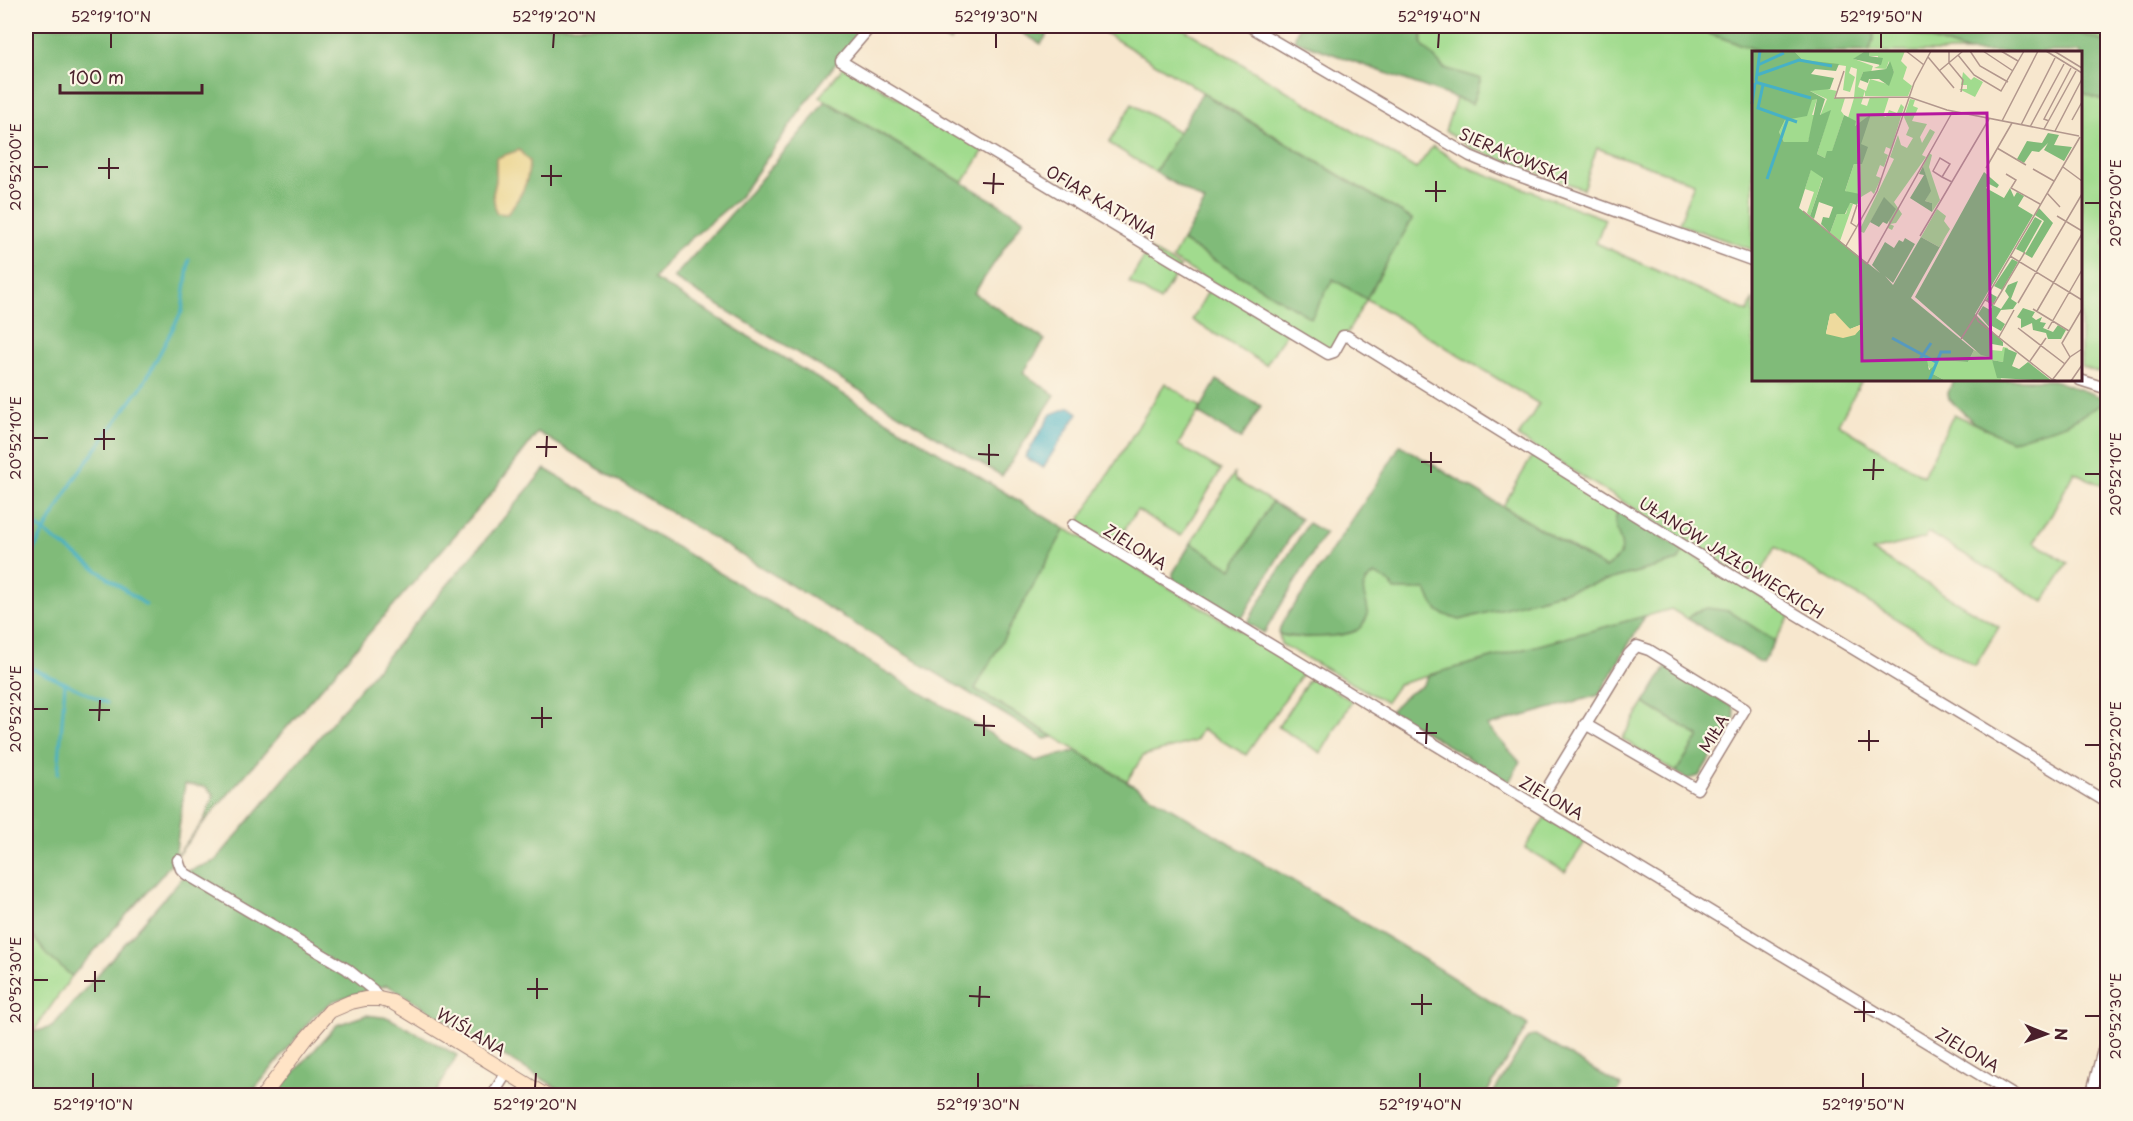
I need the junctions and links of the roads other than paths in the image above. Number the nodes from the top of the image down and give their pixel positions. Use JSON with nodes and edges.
{"nodes":[{"id":1,"x":870,"y":26,"type":"edge"},
{"id":2,"x":1249,"y":26,"type":"edge"},
{"id":3,"x":1752,"y":260,"type":"edge"},
{"id":4,"x":1342,"y":337,"type":"joint"},
{"id":5,"x":2082,"y":381,"type":"edge"},
{"id":6,"x":2108,"y":389,"type":"edge"},
{"id":7,"x":1073,"y":525,"type":"dead end"},
{"id":8,"x":1585,"y":724,"type":"junction"},
{"id":9,"x":2108,"y":803,"type":"edge"},
{"id":10,"x":1537,"y":806,"type":"junction"},
{"id":11,"x":178,"y":860,"type":"dead end"},
{"id":12,"x":379,"y":999,"type":"junction"},
{"id":13,"x":2108,"y":1031,"type":"edge"},
{"id":14,"x":507,"y":1072,"type":"junction"},
{"id":15,"x":263,"y":1095,"type":"edge"},
{"id":16,"x":492,"y":1095,"type":"edge"},
{"id":17,"x":546,"y":1095,"type":"edge"},
{"id":18,"x":2015,"y":1095,"type":"edge"},
{"id":19,"x":2091,"y":1095,"type":"edge"}],
"edges":[{"from":1,"to":4,"type":"street","name":"OFIAR KATYNIA"},
{"from":2,"to":3,"type":"street","name":"SIERAKOWSKA"},
{"from":4,"to":9,"type":"street","name":"UŁANÓW JAZŁOWIECKICH"},
{"from":5,"to":6,"type":"street"},
{"from":7,"to":10,"type":"street","name":"ZIELONA"},
{"from":8,"to":8,"type":"street","name":"MIŁA"},
{"from":8,"to":10,"type":"street","name":"MIŁA"},
{"from":10,"to":18,"type":"street","name":"ZIELONA"},
{"from":11,"to":12,"type":"street"},
{"from":12,"to":14,"type":"main road","name":"WIŚLANA"},
{"from":12,"to":15,"type":"main road"},
{"from":13,"to":19,"type":"street"},
{"from":14,"to":16,"type":"street"},
{"from":14,"to":17,"type":"main road","name":"WIŚLANA"}]}
